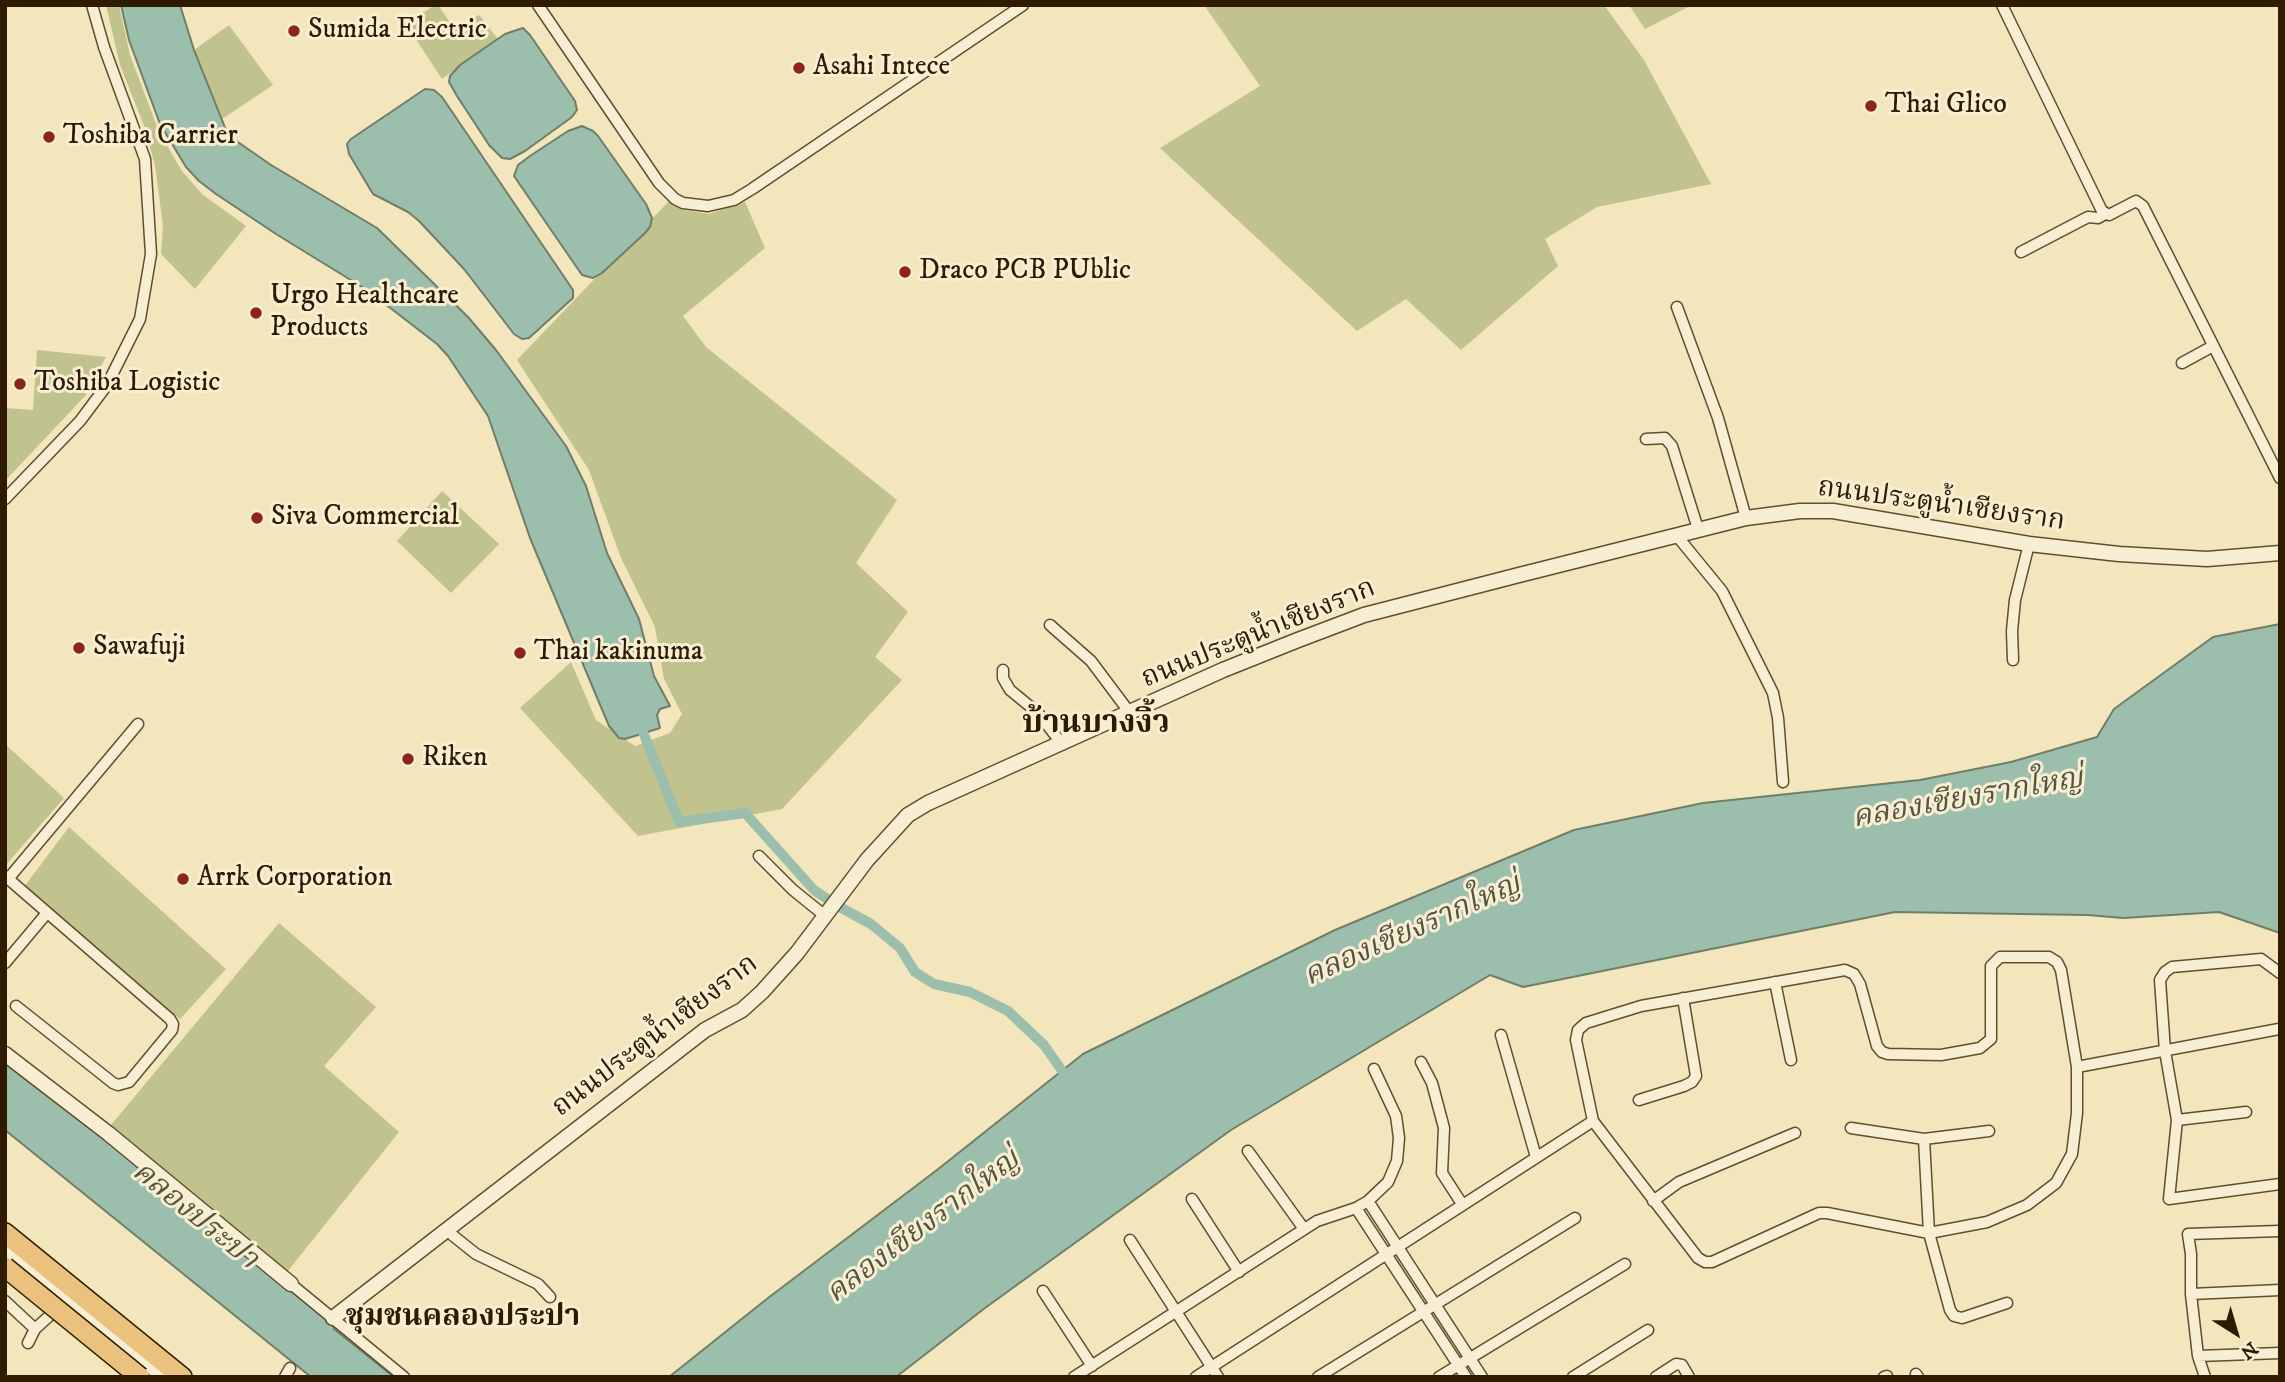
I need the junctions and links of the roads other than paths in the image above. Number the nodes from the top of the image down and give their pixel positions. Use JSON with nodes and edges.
{"nodes":[{"id":1,"x":92,"y":5,"type":"edge"},
{"id":2,"x":538,"y":5,"type":"edge"},
{"id":3,"x":1023,"y":5,"type":"edge"},
{"id":4,"x":2002,"y":5,"type":"edge"},
{"id":5,"x":2105,"y":214,"type":"junction"},
{"id":6,"x":2021,"y":252,"type":"dead end"},
{"id":7,"x":1677,"y":307,"type":"dead end"},
{"id":8,"x":2213,"y":346,"type":"junction"},
{"id":9,"x":2182,"y":363,"type":"dead end"},
{"id":10,"x":1646,"y":439,"type":"dead end"},
{"id":11,"x":2280,"y":478,"type":"edge"},
{"id":12,"x":5,"y":499,"type":"edge"},
{"id":13,"x":1746,"y":518,"type":"junction"},
{"id":14,"x":1699,"y":529,"type":"junction"},
{"id":15,"x":1677,"y":536,"type":"junction"},
{"id":16,"x":2029,"y":544,"type":"junction"},
{"id":17,"x":2280,"y":553,"type":"edge"},
{"id":18,"x":1049,"y":625,"type":"dead end"},
{"id":19,"x":2013,"y":660,"type":"dead end"},
{"id":20,"x":1003,"y":670,"type":"dead end"},
{"id":21,"x":1130,"y":713,"type":"junction"},
{"id":22,"x":138,"y":724,"type":"dead end"},
{"id":23,"x":1062,"y":744,"type":"junction"},
{"id":24,"x":1783,"y":782,"type":"dead end"},
{"id":25,"x":759,"y":856,"type":"dead end"},
{"id":26,"x":7,"y":877,"type":"edge"},
{"id":27,"x":47,"y":913,"type":"junction"},
{"id":28,"x":826,"y":913,"type":"junction"},
{"id":29,"x":5,"y":963,"type":"edge"},
{"id":30,"x":2280,"y":973,"type":"edge"},
{"id":31,"x":1775,"y":982,"type":"junction"},
{"id":32,"x":1683,"y":998,"type":"junction"},
{"id":33,"x":16,"y":1006,"type":"dead end"},
{"id":34,"x":2278,"y":1029,"type":"edge"},
{"id":35,"x":1501,"y":1035,"type":"dead end"},
{"id":36,"x":2165,"y":1051,"type":"junction"},
{"id":37,"x":5,"y":1054,"type":"edge"},
{"id":38,"x":1791,"y":1060,"type":"dead end"},
{"id":39,"x":1421,"y":1062,"type":"dead end"},
{"id":40,"x":2077,"y":1066,"type":"junction"},
{"id":41,"x":1374,"y":1069,"type":"dead end"},
{"id":42,"x":1639,"y":1100,"type":"dead end"},
{"id":43,"x":2246,"y":1112,"type":"dead end"},
{"id":44,"x":2177,"y":1119,"type":"junction"},
{"id":45,"x":1593,"y":1121,"type":"junction"},
{"id":46,"x":1851,"y":1128,"type":"dead end"},
{"id":47,"x":1989,"y":1131,"type":"dead end"},
{"id":48,"x":1795,"y":1133,"type":"dead end"},
{"id":49,"x":1924,"y":1139,"type":"junction"},
{"id":50,"x":1248,"y":1151,"type":"dead end"},
{"id":51,"x":1540,"y":1155,"type":"junction"},
{"id":52,"x":2280,"y":1184,"type":"edge"},
{"id":53,"x":1192,"y":1199,"type":"dead end"},
{"id":54,"x":1368,"y":1201,"type":"junction"},
{"id":55,"x":1653,"y":1201,"type":"junction"},
{"id":56,"x":1462,"y":1204,"type":"junction"},
{"id":57,"x":1356,"y":1208,"type":"junction"},
{"id":58,"x":1575,"y":1218,"type":"dead end"},
{"id":59,"x":1304,"y":1229,"type":"junction"},
{"id":60,"x":446,"y":1230,"type":"junction"},
{"id":61,"x":2279,"y":1231,"type":"edge"},
{"id":62,"x":1929,"y":1233,"type":"junction"},
{"id":63,"x":5,"y":1234,"type":"edge"},
{"id":64,"x":1130,"y":1240,"type":"dead end"},
{"id":65,"x":1398,"y":1246,"type":"junction"},
{"id":66,"x":5,"y":1247,"type":"edge"},
{"id":67,"x":1386,"y":1254,"type":"junction"},
{"id":68,"x":1625,"y":1264,"type":"dead end"},
{"id":69,"x":5,"y":1267,"type":"edge"},
{"id":70,"x":1239,"y":1272,"type":"junction"},
{"id":71,"x":291,"y":1284,"type":"joint"},
{"id":72,"x":2280,"y":1290,"type":"edge"},
{"id":73,"x":1042,"y":1292,"type":"dead end"},
{"id":74,"x":2191,"y":1294,"type":"junction"},
{"id":75,"x":550,"y":1297,"type":"dead end"},
{"id":76,"x":67,"y":1298,"type":"junction"},
{"id":77,"x":5,"y":1301,"type":"edge"},
{"id":78,"x":1435,"y":1303,"type":"junction"},
{"id":79,"x":2007,"y":1303,"type":"dead end"},
{"id":80,"x":1424,"y":1311,"type":"junction"},
{"id":81,"x":1177,"y":1312,"type":"junction"},
{"id":82,"x":333,"y":1318,"type":"junction"},
{"id":83,"x":35,"y":1329,"type":"junction"},
{"id":84,"x":1648,"y":1330,"type":"dead end"},
{"id":85,"x":28,"y":1343,"type":"dead end"},
{"id":86,"x":2280,"y":1353,"type":"edge"},
{"id":87,"x":2198,"y":1356,"type":"junction"},
{"id":88,"x":1470,"y":1357,"type":"junction"},
{"id":89,"x":1459,"y":1364,"type":"junction"},
{"id":90,"x":1092,"y":1366,"type":"junction"},
{"id":91,"x":1215,"y":1372,"type":"edge"},
{"id":92,"x":140,"y":1377,"type":"edge"},
{"id":93,"x":164,"y":1377,"type":"edge"},
{"id":94,"x":182,"y":1377,"type":"edge"},
{"id":95,"x":404,"y":1377,"type":"edge"},
{"id":96,"x":1074,"y":1377,"type":"edge"},
{"id":97,"x":1196,"y":1377,"type":"edge"},
{"id":98,"x":1318,"y":1377,"type":"edge"},
{"id":99,"x":1439,"y":1377,"type":"edge"},
{"id":100,"x":1466,"y":1377,"type":"edge"},
{"id":101,"x":1482,"y":1377,"type":"edge"},
{"id":102,"x":1573,"y":1377,"type":"edge"},
{"id":103,"x":1656,"y":1377,"type":"edge"},
{"id":104,"x":1689,"y":1377,"type":"edge"},
{"id":105,"x":2205,"y":1377,"type":"edge"}],
"edges":[{"from":1,"to":12,"type":"street"},
{"from":2,"to":3,"type":"street"},
{"from":4,"to":5,"type":"street"},
{"from":5,"to":6,"type":"street"},
{"from":5,"to":8,"type":"street"},
{"from":7,"to":13,"type":"street"},
{"from":8,"to":9,"type":"street"},
{"from":8,"to":11,"type":"street"},
{"from":10,"to":14,"type":"street"},
{"from":13,"to":14,"type":"street","name":"ถนนประตูน้ำเชียงราก"},
{"from":13,"to":16,"type":"street","name":"ถนนประตูน้ำเชียงราก"},
{"from":14,"to":15,"type":"street","name":"ถนนประตูน้ำเชียงราก"},
{"from":15,"to":21,"type":"street","name":"ถนนประตูน้ำเชียงราก"},
{"from":15,"to":24,"type":"street"},
{"from":16,"to":17,"type":"street","name":"ถนนประตูน้ำเชียงราก"},
{"from":16,"to":19,"type":"street"},
{"from":18,"to":21,"type":"street"},
{"from":20,"to":23,"type":"street"},
{"from":21,"to":23,"type":"street","name":"ถนนประตูน้ำเชียงราก"},
{"from":22,"to":26,"type":"street"},
{"from":23,"to":28,"type":"street","name":"ถนนประตูน้ำเชียงราก"},
{"from":25,"to":28,"type":"street"},
{"from":26,"to":27,"type":"street"},
{"from":27,"to":29,"type":"street"},
{"from":27,"to":33,"type":"street"},
{"from":28,"to":60,"type":"street","name":"ถนนประตูน้ำเชียงราก"},
{"from":30,"to":36,"type":"street"},
{"from":31,"to":32,"type":"street"},
{"from":31,"to":38,"type":"street"},
{"from":31,"to":40,"type":"street"},
{"from":32,"to":42,"type":"street"},
{"from":32,"to":45,"type":"street"},
{"from":34,"to":36,"type":"street"},
{"from":35,"to":51,"type":"street"},
{"from":36,"to":40,"type":"street"},
{"from":36,"to":44,"type":"street"},
{"from":37,"to":71,"type":"street"},
{"from":39,"to":56,"type":"street"},
{"from":40,"to":62,"type":"street"},
{"from":41,"to":54,"type":"street"},
{"from":43,"to":44,"type":"street"},
{"from":44,"to":52,"type":"street"},
{"from":45,"to":51,"type":"street"},
{"from":45,"to":55,"type":"street"},
{"from":46,"to":49,"type":"street"},
{"from":47,"to":49,"type":"street"},
{"from":48,"to":55,"type":"street"},
{"from":49,"to":62,"type":"street"},
{"from":50,"to":59,"type":"street"},
{"from":51,"to":56,"type":"street"},
{"from":53,"to":70,"type":"street"},
{"from":54,"to":57,"type":"street"},
{"from":54,"to":65,"type":"street"},
{"from":55,"to":62,"type":"street"},
{"from":56,"to":65,"type":"street"},
{"from":57,"to":59,"type":"street"},
{"from":57,"to":67,"type":"street"},
{"from":58,"to":78,"type":"street"},
{"from":59,"to":70,"type":"street"},
{"from":60,"to":75,"type":"street"},
{"from":60,"to":82,"type":"street","name":"ถนนประตูน้ำเชียงราก"},
{"from":61,"to":74,"type":"street"},
{"from":62,"to":79,"type":"street"},
{"from":63,"to":94,"type":"highway"},
{"from":64,"to":81,"type":"street"},
{"from":65,"to":67,"type":"street"},
{"from":65,"to":78,"type":"street"},
{"from":66,"to":76,"type":"street"},
{"from":67,"to":80,"type":"street"},
{"from":67,"to":91,"type":"street"},
{"from":68,"to":88,"type":"street"},
{"from":69,"to":92,"type":"highway","bridge":true},
{"from":70,"to":81,"type":"street"},
{"from":71,"to":82,"type":"street"},
{"from":72,"to":74,"type":"street"},
{"from":73,"to":90,"type":"street"},
{"from":74,"to":87,"type":"street"},
{"from":76,"to":83,"type":"street"},
{"from":76,"to":93,"type":"street"},
{"from":77,"to":83,"type":"street"},
{"from":78,"to":80,"type":"street"},
{"from":78,"to":88,"type":"street"},
{"from":80,"to":89,"type":"street"},
{"from":80,"to":98,"type":"street"},
{"from":81,"to":90,"type":"street"},
{"from":81,"to":91,"type":"street"},
{"from":82,"to":95,"type":"street"},
{"from":83,"to":85,"type":"street"},
{"from":84,"to":102,"type":"street"},
{"from":86,"to":87,"type":"street"},
{"from":87,"to":105,"type":"street"},
{"from":88,"to":89,"type":"street"},
{"from":88,"to":101,"type":"street"},
{"from":89,"to":99,"type":"street"},
{"from":89,"to":100,"type":"street"},
{"from":90,"to":96,"type":"street"},
{"from":91,"to":97,"type":"street"},
{"from":103,"to":104,"type":"street"}]}
